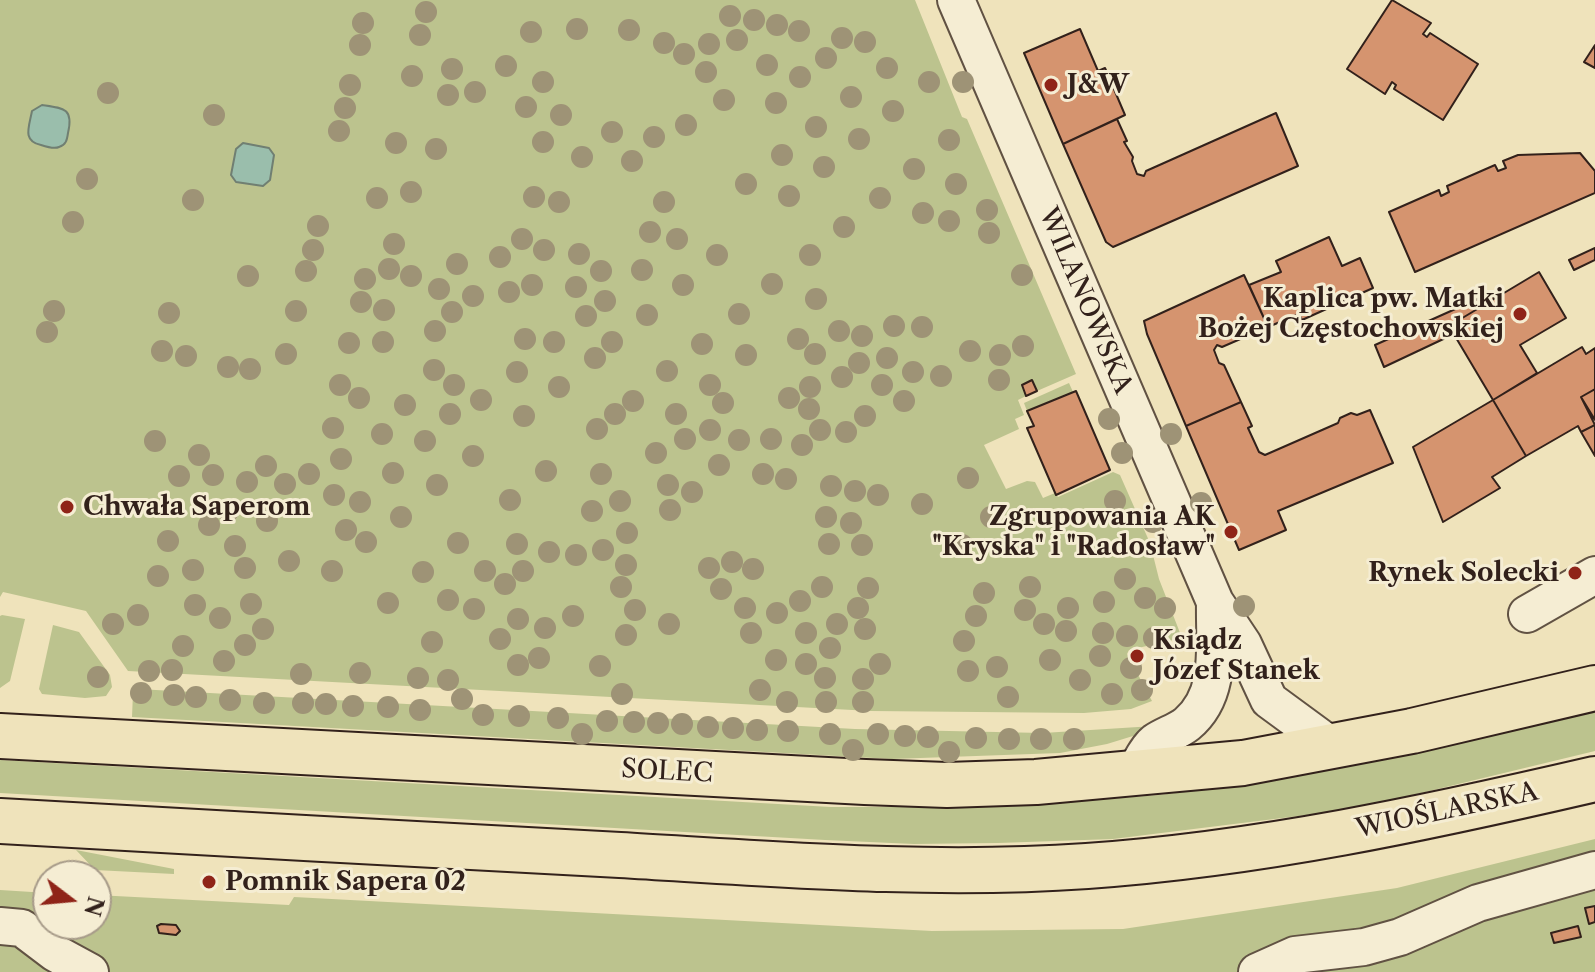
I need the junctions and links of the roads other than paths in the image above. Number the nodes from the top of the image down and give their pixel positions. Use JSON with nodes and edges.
{"nodes":[{"id":1,"x":956,"y":0,"type":"edge"},
{"id":2,"x":1595,"y":575,"type":"edge"},
{"id":3,"x":1215,"y":602,"type":"junction"},
{"id":4,"x":1527,"y":614,"type":"dead end"},
{"id":5,"x":1595,"y":688,"type":"edge"},
{"id":6,"x":0,"y":736,"type":"edge"},
{"id":7,"x":1333,"y":747,"type":"junction"},
{"id":8,"x":1134,"y":773,"type":"junction"},
{"id":9,"x":1595,"y":779,"type":"edge"},
{"id":10,"x":0,"y":821,"type":"edge"},
{"id":11,"x":1595,"y":870,"type":"edge"},
{"id":12,"x":0,"y":926,"type":"edge"},
{"id":13,"x":90,"y":972,"type":"edge"},
{"id":14,"x":1257,"y":972,"type":"edge"}],
"edges":[{"from":1,"to":3,"type":"street","name":"WILANOWSKA"},
{"from":2,"to":4,"type":"street"},
{"from":3,"to":7,"type":"street","name":"WILANOWSKA"},
{"from":3,"to":8,"type":"street","name":"WILANOWSKA"},
{"from":5,"to":7,"type":"main road"},
{"from":6,"to":8,"type":"main road","name":"SOLEC"},
{"from":7,"to":8,"type":"main road","name":"SOLEC"},
{"from":9,"to":10,"type":"main road","name":"WIOŚLARSKA"},
{"from":11,"to":14,"type":"street"},
{"from":12,"to":13,"type":"street"}]}
